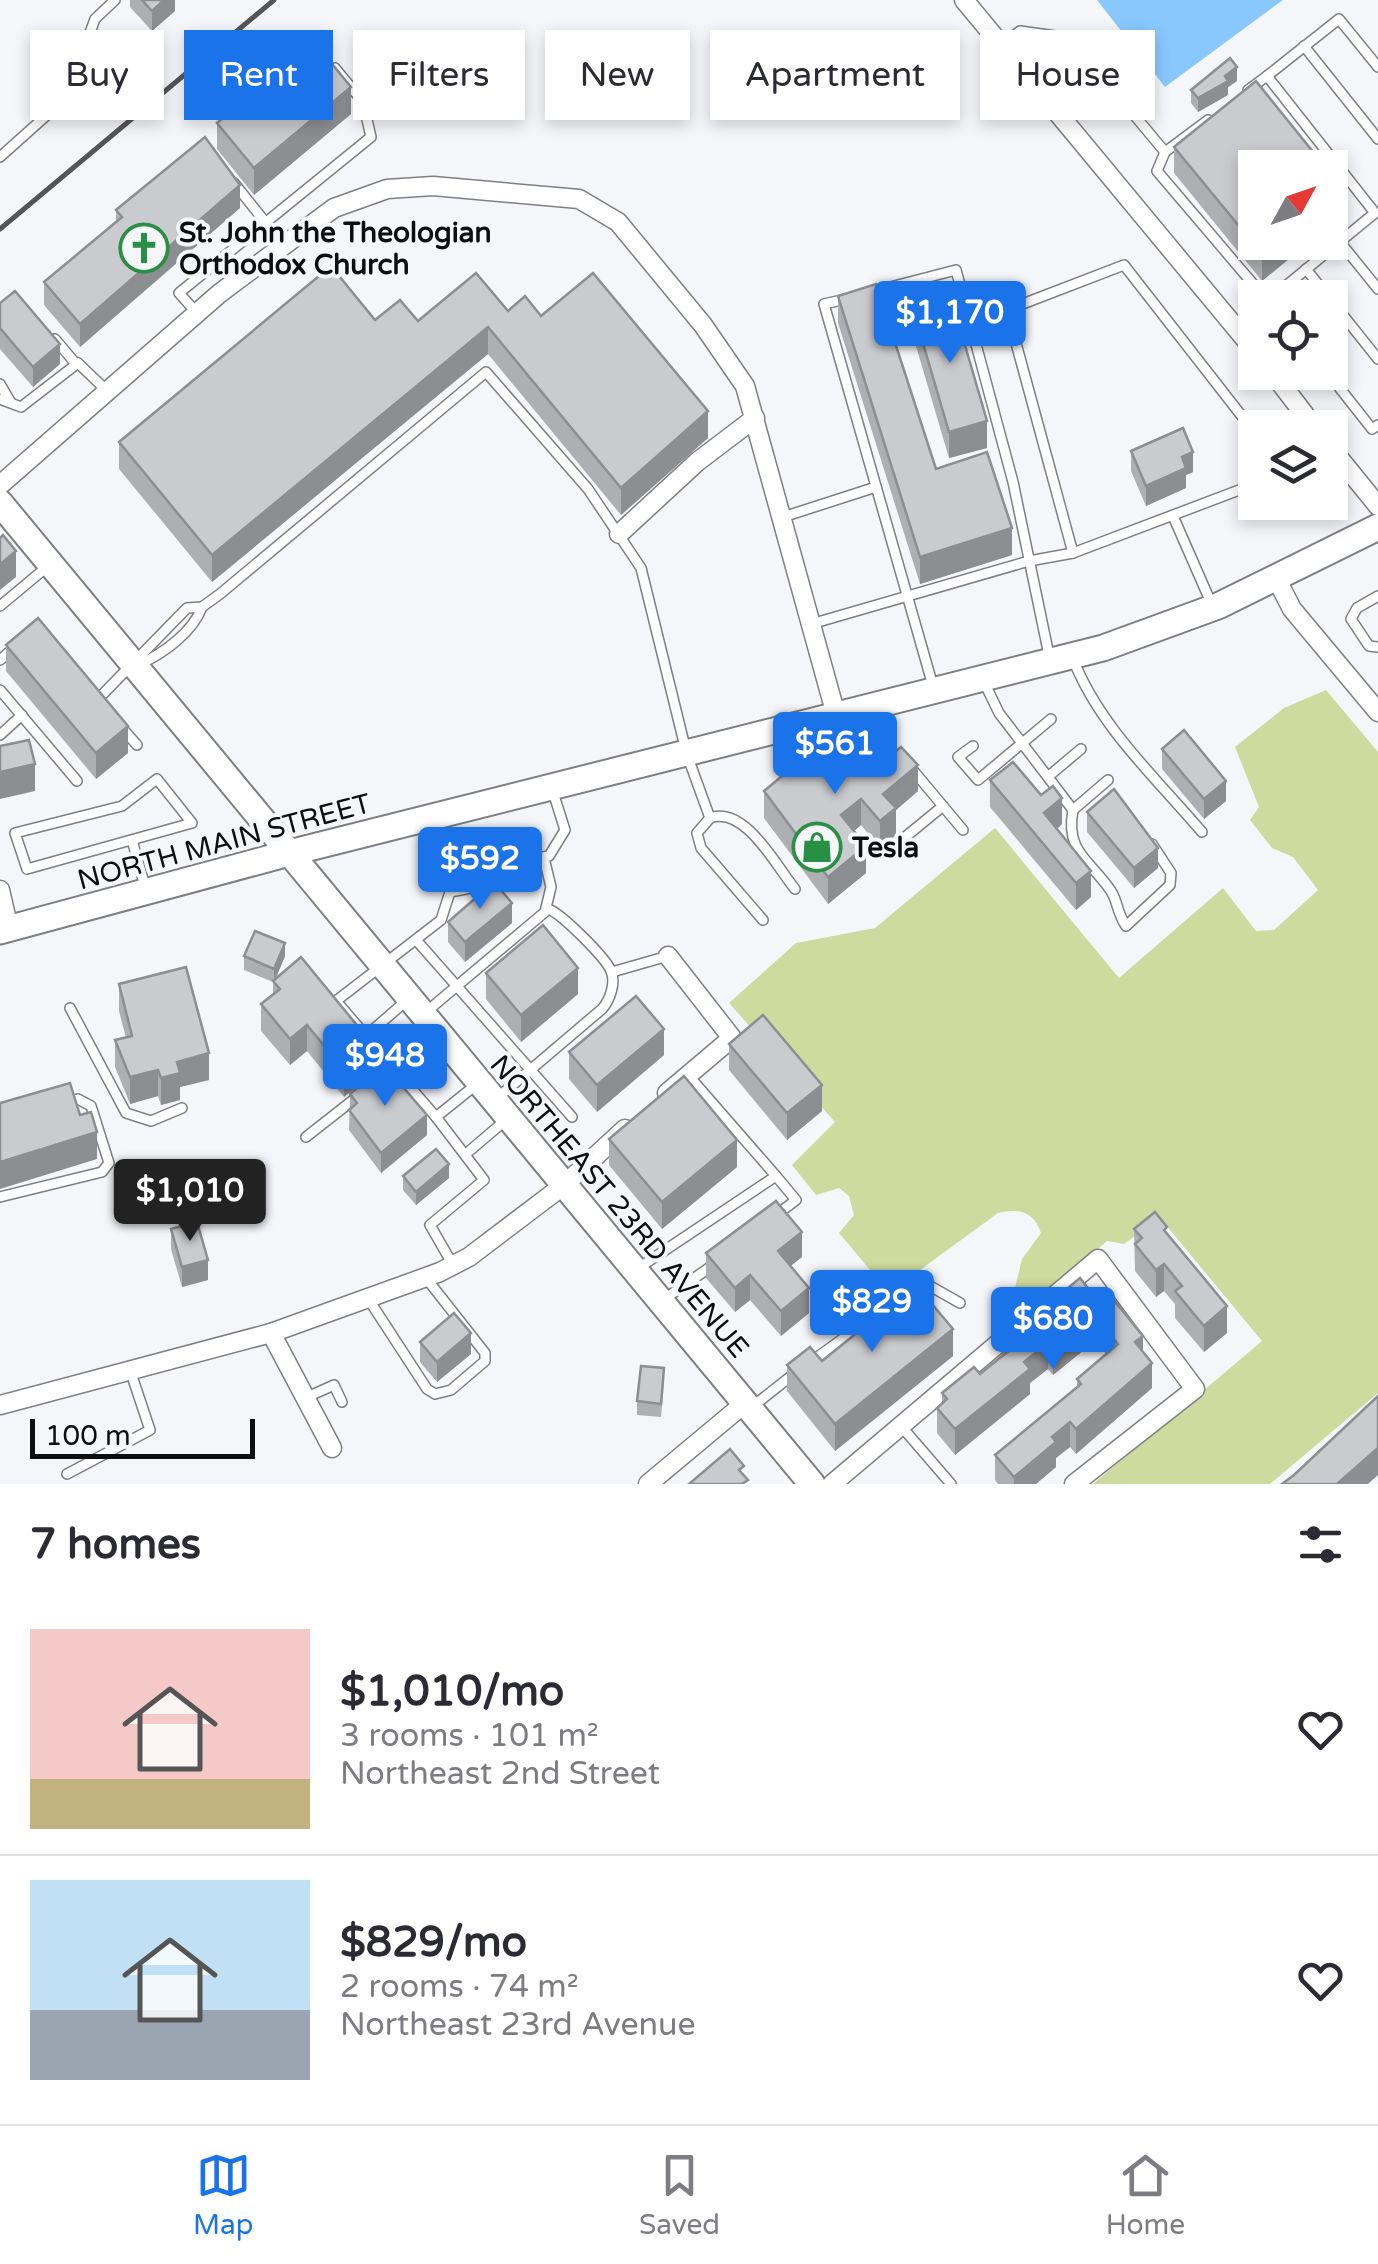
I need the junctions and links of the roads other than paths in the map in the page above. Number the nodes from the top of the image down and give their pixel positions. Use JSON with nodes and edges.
{"nodes":[{"id":1,"x":114,"y":0,"type":"edge"},
{"id":2,"x":964,"y":0,"type":"edge"},
{"id":3,"x":988,"y":30,"type":"edge"},
{"id":4,"x":1304,"y":46,"type":"junction"},
{"id":5,"x":333,"y":66,"type":"edge"},
{"id":6,"x":1378,"y":68,"type":"edge"},
{"id":7,"x":1267,"y":76,"type":"junction"},
{"id":8,"x":1238,"y":98,"type":"edge"},
{"id":9,"x":1223,"y":109,"type":"edge"},
{"id":10,"x":1063,"y":120,"type":"edge"},
{"id":11,"x":1138,"y":120,"type":"edge"},
{"id":12,"x":1378,"y":139,"type":"edge"},
{"id":13,"x":1165,"y":152,"type":"junction"},
{"id":14,"x":0,"y":157,"type":"edge"},
{"id":15,"x":228,"y":176,"type":"edge"},
{"id":16,"x":1377,"y":212,"type":"edge"},
{"id":17,"x":265,"y":221,"type":"junction"},
{"id":18,"x":1348,"y":236,"type":"edge"},
{"id":19,"x":282,"y":243,"type":"junction"},
{"id":20,"x":1348,"y":252,"type":"edge"},
{"id":21,"x":1317,"y":260,"type":"edge"},
{"id":22,"x":1306,"y":269,"type":"junction"},
{"id":23,"x":1252,"y":280,"type":"edge"},
{"id":24,"x":1292,"y":280,"type":"edge"},
{"id":25,"x":1315,"y":280,"type":"edge"},
{"id":26,"x":1378,"y":289,"type":"edge"},
{"id":27,"x":196,"y":314,"type":"junction"},
{"id":28,"x":1348,"y":322,"type":"edge"},
{"id":29,"x":1238,"y":324,"type":"edge"},
{"id":30,"x":1235,"y":326,"type":"junction"},
{"id":31,"x":1238,"y":330,"type":"edge"},
{"id":32,"x":51,"y":334,"type":"edge"},
{"id":33,"x":1378,"y":359,"type":"edge"},
{"id":34,"x":76,"y":364,"type":"junction"},
{"id":35,"x":0,"y":384,"type":"edge"},
{"id":36,"x":1286,"y":390,"type":"edge"},
{"id":37,"x":1341,"y":390,"type":"edge"},
{"id":38,"x":108,"y":391,"type":"junction"},
{"id":39,"x":0,"y":399,"type":"edge"},
{"id":40,"x":11,"y":404,"type":"junction"},
{"id":41,"x":1301,"y":410,"type":"edge"},
{"id":42,"x":1238,"y":411,"type":"edge"},
{"id":43,"x":755,"y":418,"type":"junction"},
{"id":44,"x":1378,"y":426,"type":"edge"},
{"id":45,"x":1348,"y":468,"type":"edge"},
{"id":46,"x":0,"y":485,"type":"edge"},
{"id":47,"x":876,"y":487,"type":"junction"},
{"id":48,"x":1238,"y":491,"type":"edge"},
{"id":49,"x":0,"y":503,"type":"edge"},
{"id":50,"x":1378,"y":506,"type":"edge"},
{"id":51,"x":1173,"y":516,"type":"junction"},
{"id":52,"x":783,"y":517,"type":"junction"},
{"id":53,"x":1378,"y":527,"type":"edge"},
{"id":54,"x":619,"y":534,"type":"junction"},
{"id":55,"x":1073,"y":553,"type":"junction"},
{"id":56,"x":1029,"y":561,"type":"junction"},
{"id":57,"x":50,"y":565,"type":"junction"},
{"id":58,"x":1276,"y":580,"type":"junction"},
{"id":59,"x":1378,"y":596,"type":"edge"},
{"id":60,"x":908,"y":598,"type":"junction"},
{"id":61,"x":0,"y":606,"type":"edge"},
{"id":62,"x":202,"y":607,"type":"junction"},
{"id":63,"x":1213,"y":608,"type":"junction"},
{"id":64,"x":811,"y":624,"type":"junction"},
{"id":65,"x":25,"y":638,"type":"edge"},
{"id":66,"x":1378,"y":647,"type":"edge"},
{"id":67,"x":1061,"y":659,"type":"junction"},
{"id":68,"x":0,"y":660,"type":"edge"},
{"id":69,"x":135,"y":666,"type":"junction"},
{"id":70,"x":983,"y":680,"type":"junction"},
{"id":71,"x":86,"y":685,"type":"edge"},
{"id":72,"x":0,"y":690,"type":"edge"},
{"id":73,"x":935,"y":691,"type":"junction"},
{"id":74,"x":98,"y":699,"type":"junction"},
{"id":75,"x":1378,"y":712,"type":"edge"},
{"id":76,"x":22,"y":715,"type":"junction"},
{"id":77,"x":836,"y":715,"type":"junction"},
{"id":78,"x":1051,"y":719,"type":"dead end"},
{"id":79,"x":0,"y":734,"type":"edge"},
{"id":80,"x":1022,"y":742,"type":"junction"},
{"id":81,"x":137,"y":745,"type":"dead end"},
{"id":82,"x":973,"y":746,"type":"dead end"},
{"id":83,"x":1081,"y":749,"type":"dead end"},
{"id":84,"x":687,"y":755,"type":"junction"},
{"id":85,"x":1050,"y":775,"type":"junction"},
{"id":86,"x":77,"y":780,"type":"dead end"},
{"id":87,"x":1108,"y":780,"type":"dead end"},
{"id":88,"x":552,"y":789,"type":"junction"},
{"id":89,"x":943,"y":806,"type":"junction"},
{"id":90,"x":1073,"y":810,"type":"junction"},
{"id":91,"x":710,"y":818,"type":"junction"},
{"id":92,"x":963,"y":830,"type":"dead end"},
{"id":93,"x":1202,"y":832,"type":"dead end"},
{"id":94,"x":904,"y":838,"type":"dead end"},
{"id":95,"x":132,"y":840,"type":"junction"},
{"id":96,"x":1152,"y":843,"type":"edge"},
{"id":97,"x":289,"y":853,"type":"junction"},
{"id":98,"x":544,"y":858,"type":"junction"},
{"id":99,"x":795,"y":889,"type":"dead end"},
{"id":100,"x":0,"y":890,"type":"edge"},
{"id":101,"x":146,"y":892,"type":"junction"},
{"id":102,"x":548,"y":908,"type":"junction"},
{"id":103,"x":763,"y":920,"type":"dead end"},
{"id":104,"x":4,"y":930,"type":"edge"},
{"id":105,"x":417,"y":941,"type":"junction"},
{"id":106,"x":668,"y":956,"type":"joint"},
{"id":107,"x":384,"y":968,"type":"junction"},
{"id":108,"x":612,"y":972,"type":"junction"},
{"id":109,"x":456,"y":988,"type":"junction"},
{"id":110,"x":416,"y":1006,"type":"junction"},
{"id":111,"x":70,"y":1008,"type":"dead end"},
{"id":112,"x":367,"y":1035,"type":"junction"},
{"id":113,"x":394,"y":1067,"type":"junction"},
{"id":114,"x":531,"y":1069,"type":"junction"},
{"id":115,"x":688,"y":1075,"type":"junction"},
{"id":116,"x":379,"y":1078,"type":"edge"},
{"id":117,"x":364,"y":1090,"type":"edge"},
{"id":118,"x":494,"y":1101,"type":"junction"},
{"id":119,"x":47,"y":1106,"type":"edge"},
{"id":120,"x":182,"y":1108,"type":"dead end"},
{"id":121,"x":436,"y":1118,"type":"junction"},
{"id":122,"x":572,"y":1118,"type":"dead end"},
{"id":123,"x":306,"y":1137,"type":"dead end"},
{"id":124,"x":468,"y":1153,"type":"junction"},
{"id":125,"x":776,"y":1176,"type":"junction"},
{"id":126,"x":564,"y":1185,"type":"junction"},
{"id":127,"x":0,"y":1197,"type":"edge"},
{"id":128,"x":768,"y":1222,"type":"edge"},
{"id":129,"x":725,"y":1256,"type":"edge"},
{"id":130,"x":453,"y":1265,"type":"junction"},
{"id":131,"x":634,"y":1270,"type":"junction"},
{"id":132,"x":426,"y":1278,"type":"junction"},
{"id":133,"x":370,"y":1300,"type":"junction"},
{"id":134,"x":660,"y":1302,"type":"junction"},
{"id":135,"x":960,"y":1304,"type":"dead end"},
{"id":136,"x":270,"y":1333,"type":"junction"},
{"id":137,"x":130,"y":1370,"type":"junction"},
{"id":138,"x":328,"y":1372,"type":"dead end"},
{"id":139,"x":334,"y":1385,"type":"junction"},
{"id":140,"x":305,"y":1398,"type":"junction"},
{"id":141,"x":342,"y":1402,"type":"dead end"},
{"id":142,"x":0,"y":1405,"type":"edge"},
{"id":143,"x":748,"y":1406,"type":"junction"},
{"id":144,"x":901,"y":1426,"type":"junction"},
{"id":145,"x":332,"y":1448,"type":"dead end"},
{"id":146,"x":66,"y":1474,"type":"dead end"},
{"id":147,"x":648,"y":1484,"type":"edge"},
{"id":148,"x":812,"y":1484,"type":"edge"},
{"id":149,"x":832,"y":1484,"type":"edge"},
{"id":150,"x":951,"y":1484,"type":"edge"},
{"id":151,"x":1074,"y":1484,"type":"edge"}],
"edges":[{"from":1,"to":14,"type":"lane"},
{"from":2,"to":3,"type":"street"},
{"from":4,"to":6,"type":"lane"},
{"from":4,"to":7,"type":"lane"},
{"from":4,"to":12,"type":"lane"},
{"from":5,"to":17,"type":"lane"},
{"from":7,"to":8,"type":"lane"},
{"from":7,"to":16,"type":"lane"},
{"from":9,"to":13,"type":"lane"},
{"from":10,"to":30,"type":"street"},
{"from":11,"to":13,"type":"lane"},
{"from":13,"to":23,"type":"lane"},
{"from":15,"to":17,"type":"lane"},
{"from":16,"to":18,"type":"lane"},
{"from":17,"to":19,"type":"lane"},
{"from":17,"to":27,"type":"lane"},
{"from":19,"to":27,"type":"street"},
{"from":19,"to":43,"type":"street"},
{"from":20,"to":26,"type":"lane"},
{"from":21,"to":22,"type":"lane"},
{"from":22,"to":24,"type":"lane"},
{"from":22,"to":25,"type":"lane"},
{"from":27,"to":38,"type":"street"},
{"from":28,"to":33,"type":"lane"},
{"from":29,"to":30,"type":"lane"},
{"from":30,"to":31,"type":"street"},
{"from":32,"to":34,"type":"lane"},
{"from":34,"to":38,"type":"lane"},
{"from":34,"to":40,"type":"lane"},
{"from":35,"to":40,"type":"lane"},
{"from":36,"to":41,"type":"street"},
{"from":37,"to":44,"type":"lane"},
{"from":38,"to":46,"type":"street"},
{"from":39,"to":40,"type":"lane"},
{"from":42,"to":55,"type":"lane"},
{"from":43,"to":52,"type":"street"},
{"from":43,"to":54,"type":"street"},
{"from":45,"to":50,"type":"street"},
{"from":47,"to":52,"type":"lane"},
{"from":47,"to":56,"type":"lane"},
{"from":47,"to":60,"type":"lane"},
{"from":48,"to":51,"type":"lane"},
{"from":49,"to":57,"type":"main road","name":"NORTHEAST 23RD AVENUE"},
{"from":51,"to":55,"type":"lane"},
{"from":51,"to":63,"type":"lane"},
{"from":52,"to":64,"type":"street"},
{"from":53,"to":58,"type":"main road","name":"NORTH MAIN STREET"},
{"from":54,"to":62,"type":"lane"},
{"from":54,"to":84,"type":"lane"},
{"from":55,"to":56,"type":"lane"},
{"from":56,"to":60,"type":"lane"},
{"from":56,"to":67,"type":"lane"},
{"from":57,"to":61,"type":"lane"},
{"from":57,"to":69,"type":"main road","name":"NORTHEAST 23RD AVENUE"},
{"from":58,"to":63,"type":"main road","name":"NORTH MAIN STREET"},
{"from":58,"to":75,"type":"street"},
{"from":59,"to":66,"type":"lane"},
{"from":60,"to":64,"type":"lane"},
{"from":60,"to":73,"type":"lane"},
{"from":62,"to":69,"type":"lane"},
{"from":62,"to":69,"type":"lane"},
{"from":63,"to":67,"type":"main road","name":"NORTH MAIN STREET"},
{"from":64,"to":77,"type":"street"},
{"from":65,"to":68,"type":"lane"},
{"from":67,"to":70,"type":"main road","name":"NORTH MAIN STREET"},
{"from":67,"to":93,"type":"lane"},
{"from":69,"to":74,"type":"lane"},
{"from":69,"to":97,"type":"main road","name":"NORTHEAST 23RD AVENUE"},
{"from":70,"to":73,"type":"main road","name":"NORTH MAIN STREET"},
{"from":70,"to":80,"type":"lane"},
{"from":71,"to":74,"type":"lane"},
{"from":72,"to":76,"type":"lane"},
{"from":73,"to":77,"type":"main road","name":"NORTH MAIN STREET"},
{"from":74,"to":81,"type":"lane"},
{"from":76,"to":79,"type":"lane"},
{"from":76,"to":86,"type":"lane"},
{"from":77,"to":84,"type":"main road","name":"NORTH MAIN STREET"},
{"from":77,"to":89,"type":"lane"},
{"from":78,"to":80,"type":"lane"},
{"from":80,"to":82,"type":"lane"},
{"from":80,"to":85,"type":"lane"},
{"from":83,"to":85,"type":"lane"},
{"from":84,"to":88,"type":"main road","name":"NORTH MAIN STREET"},
{"from":84,"to":91,"type":"lane"},
{"from":85,"to":90,"type":"lane"},
{"from":87,"to":90,"type":"lane"},
{"from":88,"to":97,"type":"main road","name":"NORTH MAIN STREET"},
{"from":88,"to":98,"type":"lane"},
{"from":89,"to":92,"type":"lane"},
{"from":89,"to":94,"type":"lane"},
{"from":90,"to":96,"type":"lane"},
{"from":91,"to":99,"type":"lane"},
{"from":91,"to":103,"type":"lane"},
{"from":95,"to":95,"type":"lane"},
{"from":95,"to":101,"type":"lane"},
{"from":97,"to":101,"type":"main road","name":"NORTH MAIN STREET"},
{"from":97,"to":107,"type":"main road","name":"NORTHEAST 23RD AVENUE"},
{"from":98,"to":102,"type":"lane"},
{"from":98,"to":105,"type":"lane"},
{"from":100,"to":104,"type":"street"},
{"from":101,"to":104,"type":"main road","name":"NORTH MAIN STREET"},
{"from":102,"to":108,"type":"lane"},
{"from":102,"to":109,"type":"lane"},
{"from":105,"to":107,"type":"lane"},
{"from":105,"to":109,"type":"lane"},
{"from":106,"to":108,"type":"lane"},
{"from":106,"to":115,"type":"street"},
{"from":107,"to":110,"type":"main road","name":"NORTHEAST 23RD AVENUE"},
{"from":107,"to":112,"type":"lane"},
{"from":108,"to":114,"type":"lane"},
{"from":109,"to":110,"type":"lane"},
{"from":109,"to":114,"type":"lane"},
{"from":110,"to":112,"type":"lane"},
{"from":110,"to":118,"type":"main road","name":"NORTHEAST 23RD AVENUE"},
{"from":111,"to":120,"type":"lane"},
{"from":112,"to":113,"type":"lane"},
{"from":113,"to":116,"type":"lane"},
{"from":113,"to":121,"type":"lane"},
{"from":114,"to":118,"type":"lane"},
{"from":114,"to":122,"type":"lane"},
{"from":115,"to":125,"type":"lane"},
{"from":115,"to":126,"type":"street"},
{"from":117,"to":123,"type":"lane"},
{"from":118,"to":121,"type":"lane"},
{"from":118,"to":124,"type":"lane"},
{"from":118,"to":126,"type":"main road","name":"NORTHEAST 23RD AVENUE"},
{"from":119,"to":127,"type":"lane"},
{"from":121,"to":124,"type":"lane"},
{"from":124,"to":130,"type":"lane"},
{"from":125,"to":128,"type":"lane"},
{"from":125,"to":131,"type":"lane"},
{"from":126,"to":130,"type":"street"},
{"from":126,"to":131,"type":"main road","name":"NORTHEAST 23RD AVENUE"},
{"from":129,"to":134,"type":"lane"},
{"from":130,"to":132,"type":"street"},
{"from":131,"to":134,"type":"main road","name":"NORTHEAST 23RD AVENUE"},
{"from":132,"to":133,"type":"street"},
{"from":132,"to":133,"type":"lane"},
{"from":133,"to":136,"type":"street"},
{"from":134,"to":143,"type":"main road","name":"NORTHEAST 23RD AVENUE"},
{"from":135,"to":143,"type":"lane"},
{"from":136,"to":137,"type":"street"},
{"from":136,"to":140,"type":"street"},
{"from":137,"to":142,"type":"street"},
{"from":137,"to":146,"type":"lane"},
{"from":138,"to":139,"type":"lane"},
{"from":139,"to":140,"type":"lane"},
{"from":139,"to":141,"type":"lane"},
{"from":140,"to":145,"type":"street"},
{"from":143,"to":147,"type":"street"},
{"from":143,"to":148,"type":"main road","name":"NORTHEAST 23RD AVENUE"},
{"from":144,"to":149,"type":"street"},
{"from":144,"to":150,"type":"lane"},
{"from":144,"to":151,"type":"street"}]}
